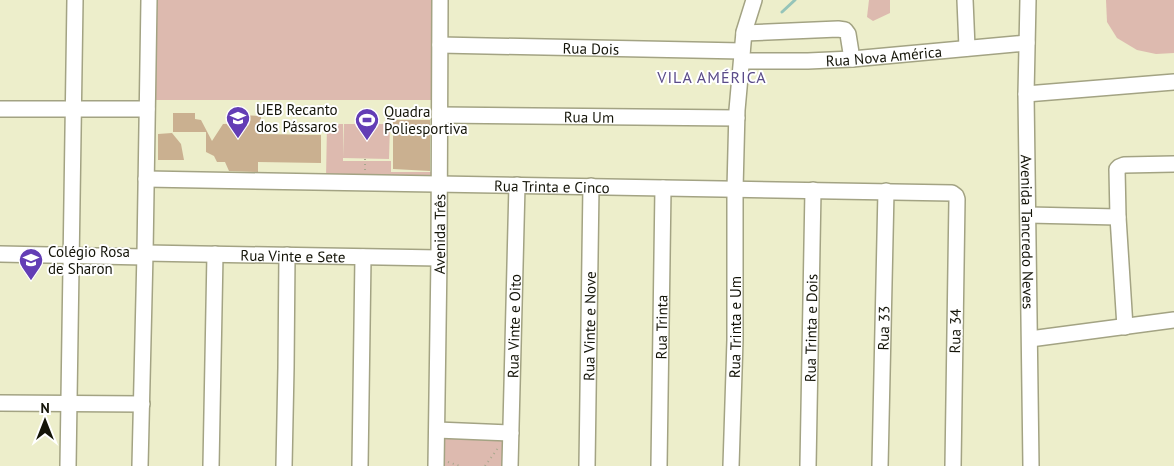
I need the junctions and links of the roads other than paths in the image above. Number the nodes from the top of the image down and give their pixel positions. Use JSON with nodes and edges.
{"nodes":[{"id":1,"x":75,"y":0,"type":"edge"},
{"id":2,"x":149,"y":0,"type":"edge"},
{"id":3,"x":440,"y":0,"type":"edge"},
{"id":4,"x":754,"y":0,"type":"edge"},
{"id":5,"x":966,"y":0,"type":"edge"},
{"id":6,"x":1028,"y":0,"type":"edge"},
{"id":7,"x":744,"y":34,"type":"junction"},
{"id":8,"x":1026,"y":43,"type":"junction"},
{"id":9,"x":440,"y":45,"type":"junction"},
{"id":10,"x":967,"y":48,"type":"junction"},
{"id":11,"x":742,"y":56,"type":"junction"},
{"id":12,"x":852,"y":59,"type":"junction"},
{"id":13,"x":1174,"y":82,"type":"edge"},
{"id":14,"x":1026,"y":94,"type":"junction"},
{"id":15,"x":0,"y":109,"type":"edge"},
{"id":16,"x":73,"y":109,"type":"junction"},
{"id":17,"x":147,"y":109,"type":"junction"},
{"id":18,"x":440,"y":115,"type":"junction"},
{"id":19,"x":737,"y":118,"type":"junction"},
{"id":20,"x":1174,"y":164,"type":"edge"},
{"id":21,"x":146,"y":179,"type":"junction"},
{"id":22,"x":439,"y":184,"type":"junction"},
{"id":23,"x":517,"y":185,"type":"junction"},
{"id":24,"x":591,"y":186,"type":"junction"},
{"id":25,"x":663,"y":188,"type":"junction"},
{"id":26,"x":734,"y":189,"type":"junction"},
{"id":27,"x":813,"y":190,"type":"junction"},
{"id":28,"x":886,"y":191,"type":"junction"},
{"id":29,"x":956,"y":196,"type":"joint"},
{"id":30,"x":1028,"y":215,"type":"junction"},
{"id":31,"x":1118,"y":217,"type":"junction"},
{"id":32,"x":0,"y":254,"type":"edge"},
{"id":33,"x":215,"y":254,"type":"junction"},
{"id":34,"x":145,"y":255,"type":"junction"},
{"id":35,"x":287,"y":255,"type":"junction"},
{"id":36,"x":71,"y":256,"type":"junction"},
{"id":37,"x":363,"y":256,"type":"junction"},
{"id":38,"x":439,"y":258,"type":"junction"},
{"id":39,"x":1174,"y":320,"type":"edge"},
{"id":40,"x":1125,"y":327,"type":"junction"},
{"id":41,"x":1030,"y":340,"type":"junction"},
{"id":42,"x":0,"y":403,"type":"edge"},
{"id":43,"x":69,"y":403,"type":"junction"},
{"id":44,"x":142,"y":404,"type":"junction"},
{"id":45,"x":437,"y":430,"type":"junction"},
{"id":46,"x":510,"y":433,"type":"junction"},
{"id":47,"x":441,"y":461,"type":"edge"},
{"id":48,"x":68,"y":466,"type":"edge"},
{"id":49,"x":140,"y":466,"type":"edge"},
{"id":50,"x":211,"y":466,"type":"edge"},
{"id":51,"x":284,"y":466,"type":"edge"},
{"id":52,"x":360,"y":466,"type":"edge"},
{"id":53,"x":510,"y":466,"type":"edge"},
{"id":54,"x":586,"y":466,"type":"edge"},
{"id":55,"x":659,"y":466,"type":"edge"},
{"id":56,"x":731,"y":466,"type":"edge"},
{"id":57,"x":808,"y":466,"type":"edge"},
{"id":58,"x":880,"y":466,"type":"edge"},
{"id":59,"x":953,"y":466,"type":"edge"},
{"id":60,"x":1031,"y":466,"type":"edge"}],
"edges":[{"from":1,"to":16,"type":"street"},
{"from":2,"to":17,"type":"street"},
{"from":3,"to":9,"type":"street","name":"Avenida Três"},
{"from":4,"to":7,"type":"street","name":"Rua Trinta e Um"},
{"from":5,"to":10,"type":"street"},
{"from":6,"to":8,"type":"street","name":"Avenida Tancredo Neves"},
{"from":7,"to":11,"type":"street","name":"Rua Trinta e Um"},
{"from":7,"to":12,"type":"street"},
{"from":8,"to":10,"type":"street","name":"Rua Nova América"},
{"from":8,"to":14,"type":"street","name":"Avenida Tancredo Neves"},
{"from":9,"to":11,"type":"street","name":"Rua Dois"},
{"from":9,"to":18,"type":"street","name":"Avenida Três"},
{"from":10,"to":12,"type":"street","name":"Rua Nova América"},
{"from":11,"to":12,"type":"street","name":"Rua Nova América"},
{"from":11,"to":19,"type":"street","name":"Rua Trinta e Um"},
{"from":13,"to":14,"type":"street"},
{"from":14,"to":30,"type":"street","name":"Avenida Tancredo Neves"},
{"from":15,"to":16,"type":"street"},
{"from":16,"to":17,"type":"street"},
{"from":16,"to":36,"type":"street"},
{"from":17,"to":21,"type":"street"},
{"from":18,"to":19,"type":"street","name":"Rua Um"},
{"from":18,"to":22,"type":"street","name":"Avenida Três"},
{"from":19,"to":26,"type":"street","name":"Rua Trinta e Um"},
{"from":20,"to":31,"type":"street"},
{"from":21,"to":22,"type":"street","name":"Rua Trinta e Cinco"},
{"from":21,"to":34,"type":"street"},
{"from":22,"to":23,"type":"street","name":"Rua Trinta e Cinco"},
{"from":22,"to":38,"type":"street","name":"Avenida Três"},
{"from":23,"to":24,"type":"street","name":"Rua Trinta e Cinco"},
{"from":23,"to":46,"type":"street","name":"Rua Vinte e Oito"},
{"from":24,"to":25,"type":"street","name":"Rua Trinta e Cinco"},
{"from":24,"to":54,"type":"street","name":"Rua Vinte e Nove"},
{"from":25,"to":26,"type":"street","name":"Rua Trinta e Cinco"},
{"from":25,"to":55,"type":"street","name":"Rua Trinta"},
{"from":26,"to":27,"type":"street","name":"Rua Trinta e Cinco"},
{"from":26,"to":56,"type":"street","name":"Rua Trinta e Um"},
{"from":27,"to":28,"type":"street","name":"Rua Trinta e Cinco"},
{"from":27,"to":57,"type":"street","name":"Rua Trinta e Dois"},
{"from":28,"to":29,"type":"street","name":"Rua Trinta e Cinco"},
{"from":28,"to":58,"type":"street","name":"Rua 33"},
{"from":29,"to":59,"type":"street","name":"Rua 34"},
{"from":30,"to":31,"type":"street"},
{"from":30,"to":41,"type":"street","name":"Avenida Tancredo Neves"},
{"from":31,"to":40,"type":"street"},
{"from":32,"to":36,"type":"street","name":"Rua Vinte e Sete"},
{"from":33,"to":34,"type":"street","name":"Rua Vinte e Sete"},
{"from":33,"to":35,"type":"street","name":"Rua Vinte e Sete"},
{"from":33,"to":50,"type":"street"},
{"from":34,"to":36,"type":"street","name":"Rua Vinte e Sete"},
{"from":34,"to":44,"type":"street"},
{"from":35,"to":37,"type":"street","name":"Rua Vinte e Sete"},
{"from":35,"to":51,"type":"street"},
{"from":36,"to":43,"type":"street"},
{"from":37,"to":38,"type":"street","name":"Rua Vinte e Sete"},
{"from":37,"to":52,"type":"street"},
{"from":38,"to":45,"type":"street","name":"Avenida Três"},
{"from":39,"to":40,"type":"street"},
{"from":40,"to":41,"type":"street"},
{"from":41,"to":60,"type":"street","name":"Avenida Tancredo Neves"},
{"from":42,"to":43,"type":"street"},
{"from":43,"to":44,"type":"street"},
{"from":43,"to":48,"type":"street"},
{"from":44,"to":49,"type":"street"},
{"from":45,"to":46,"type":"street"},
{"from":45,"to":47,"type":"street","name":"Avenida Três"},
{"from":46,"to":53,"type":"street","name":"Rua Vinte e Oito"}]}
